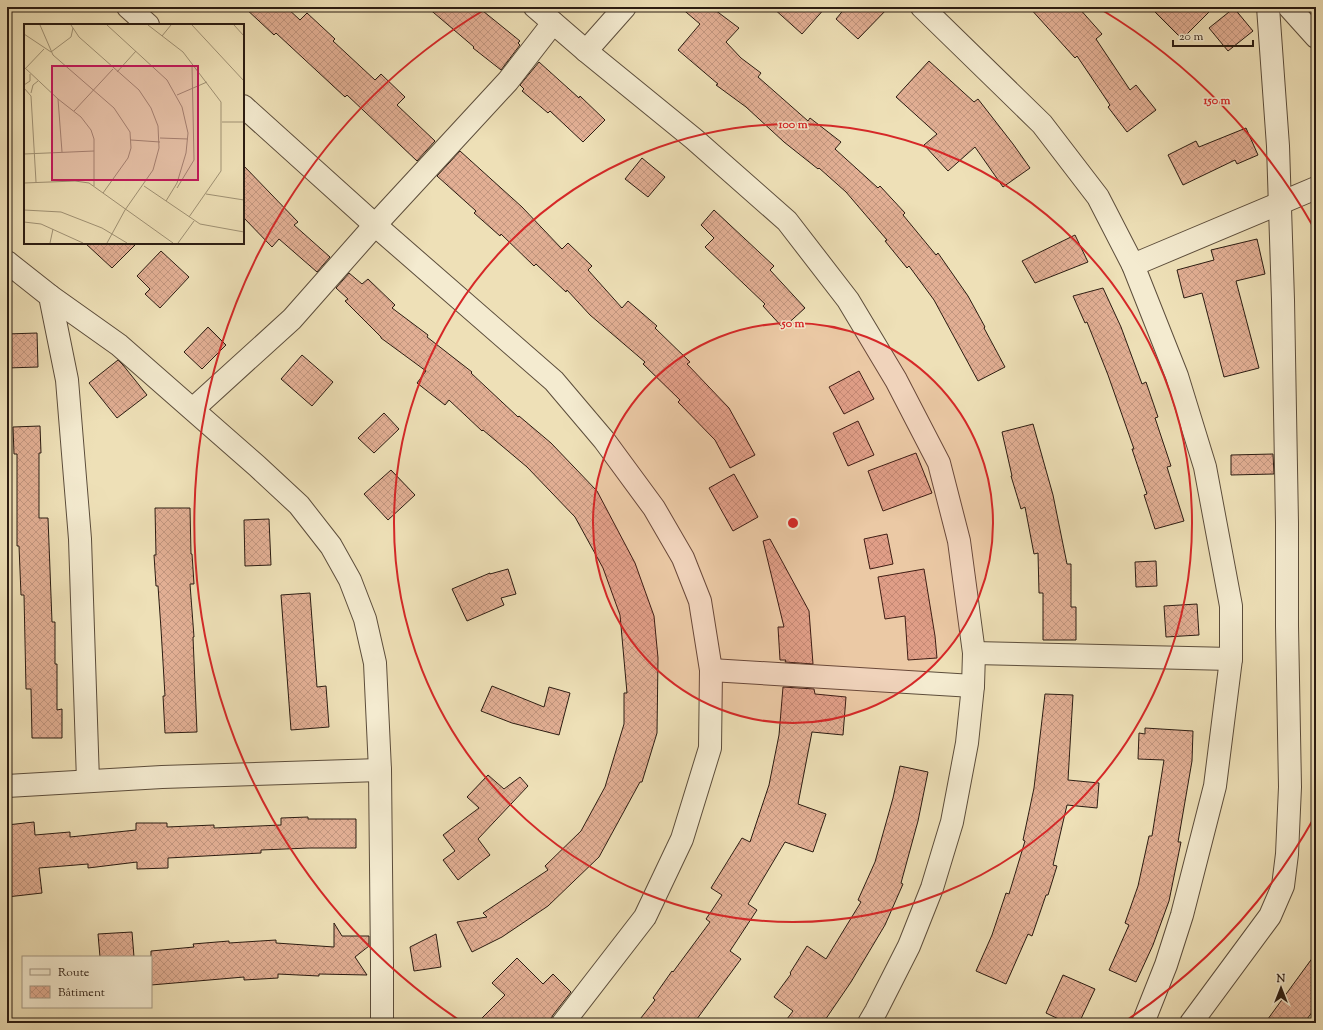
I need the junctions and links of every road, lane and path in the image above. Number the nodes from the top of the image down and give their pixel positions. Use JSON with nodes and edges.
{"nodes":[{"id":1,"x":128,"y":7,"type":"edge"},
{"id":2,"x":535,"y":7,"type":"edge"},
{"id":3,"x":626,"y":7,"type":"edge"},
{"id":4,"x":922,"y":7,"type":"edge"},
{"id":5,"x":1268,"y":7,"type":"edge"},
{"id":6,"x":1289,"y":7,"type":"edge"},
{"id":7,"x":553,"y":23,"type":"junction"},
{"id":8,"x":147,"y":24,"type":"edge"},
{"id":9,"x":1316,"y":37,"type":"edge"},
{"id":10,"x":586,"y":50,"type":"junction"},
{"id":11,"x":244,"y":107,"type":"edge"},
{"id":12,"x":1316,"y":188,"type":"edge"},
{"id":13,"x":1280,"y":204,"type":"junction"},
{"id":14,"x":375,"y":224,"type":"junction"},
{"id":15,"x":7,"y":262,"type":"edge"},
{"id":16,"x":1133,"y":265,"type":"junction"},
{"id":17,"x":50,"y":296,"type":"junction"},
{"id":18,"x":193,"y":409,"type":"junction"},
{"id":19,"x":974,"y":653,"type":"junction"},
{"id":20,"x":1231,"y":659,"type":"junction"},
{"id":21,"x":711,"y":670,"type":"junction"},
{"id":22,"x":973,"y":686,"type":"junction"},
{"id":23,"x":380,"y":770,"type":"junction"},
{"id":24,"x":88,"y":781,"type":"junction"},
{"id":25,"x":7,"y":786,"type":"edge"},
{"id":26,"x":382,"y":1023,"type":"edge"},
{"id":27,"x":563,"y":1023,"type":"edge"},
{"id":28,"x":869,"y":1023,"type":"edge"},
{"id":29,"x":1143,"y":1023,"type":"edge"},
{"id":30,"x":1191,"y":1023,"type":"edge"}],
"edges":[{"from":1,"to":8,"type":"street"},
{"from":2,"to":7,"type":"street"},
{"from":3,"to":10,"type":"street"},
{"from":4,"to":16,"type":"street"},
{"from":5,"to":13,"type":"street"},
{"from":6,"to":9,"type":"street"},
{"from":7,"to":10,"type":"street"},
{"from":7,"to":14,"type":"street"},
{"from":10,"to":19,"type":"street"},
{"from":11,"to":14,"type":"street"},
{"from":12,"to":13,"type":"street"},
{"from":13,"to":16,"type":"street"},
{"from":13,"to":30,"type":"street"},
{"from":14,"to":18,"type":"street"},
{"from":14,"to":21,"type":"street"},
{"from":15,"to":17,"type":"street"},
{"from":16,"to":20,"type":"street"},
{"from":17,"to":18,"type":"street"},
{"from":17,"to":24,"type":"street"},
{"from":18,"to":23,"type":"street"},
{"from":19,"to":20,"type":"street"},
{"from":19,"to":22,"type":"street"},
{"from":20,"to":29,"type":"street"},
{"from":21,"to":22,"type":"street"},
{"from":21,"to":27,"type":"street"},
{"from":22,"to":28,"type":"street"},
{"from":23,"to":24,"type":"street"},
{"from":23,"to":26,"type":"street"},
{"from":24,"to":25,"type":"street"}]}
